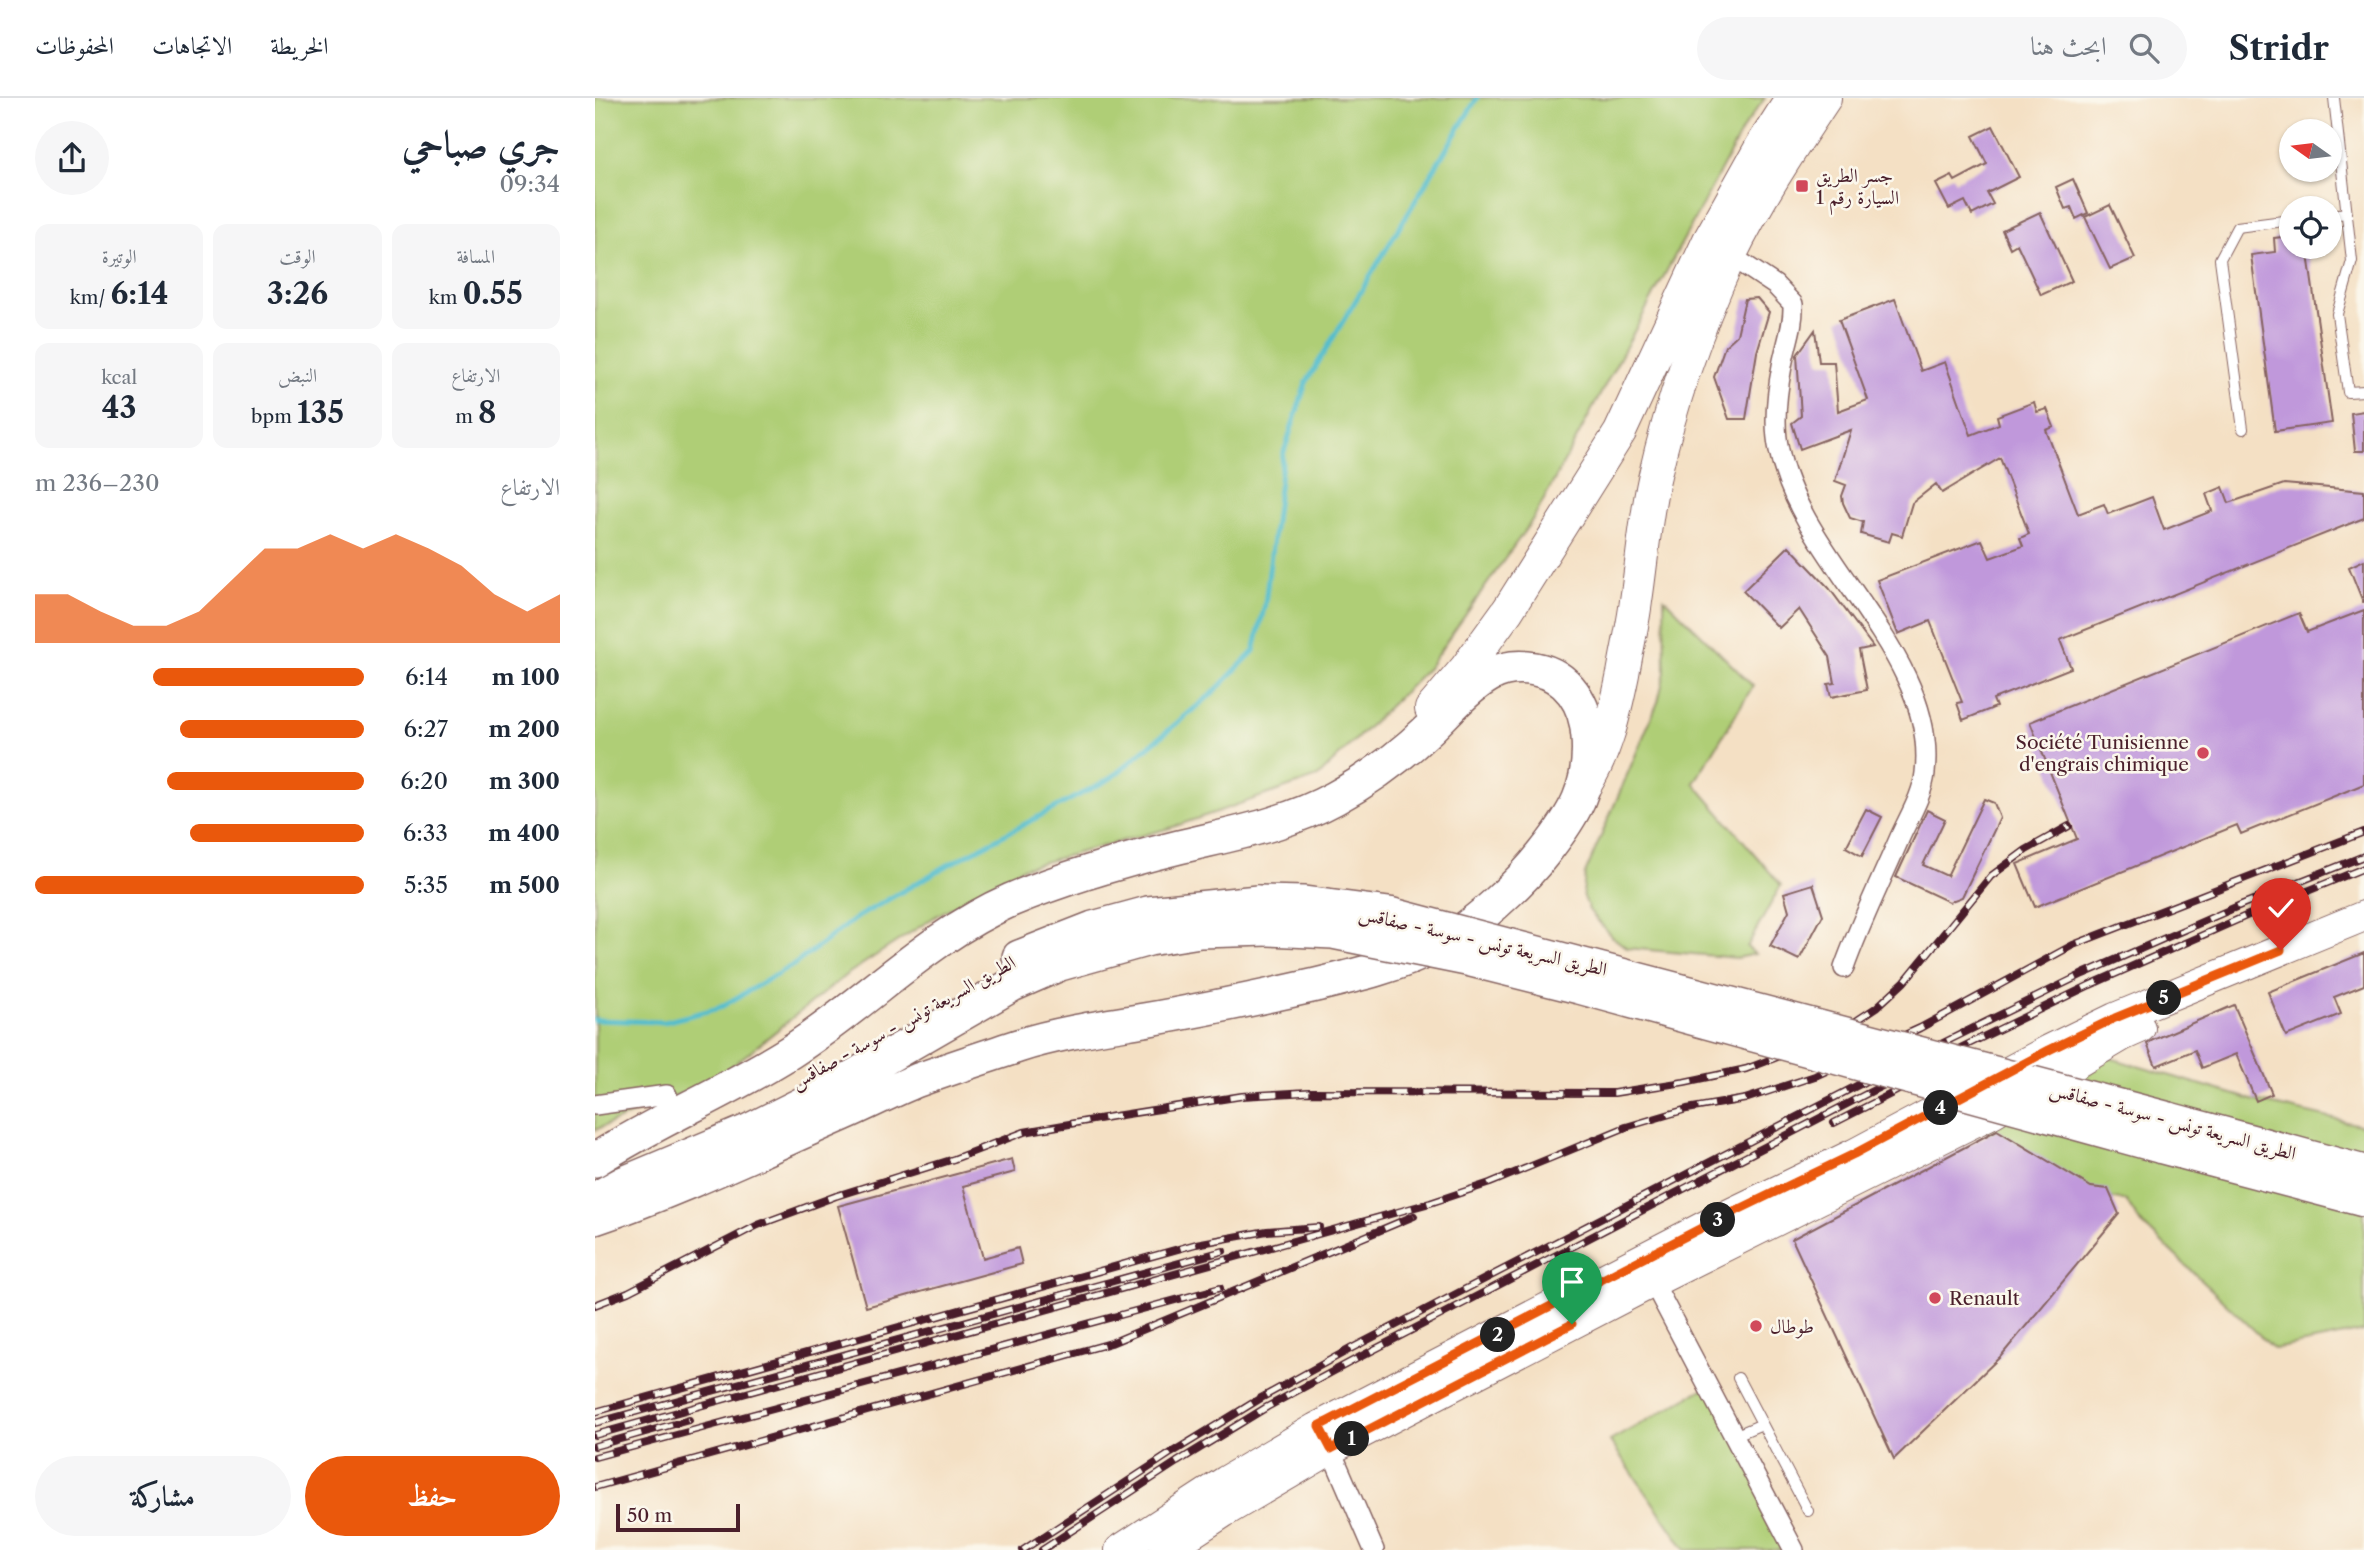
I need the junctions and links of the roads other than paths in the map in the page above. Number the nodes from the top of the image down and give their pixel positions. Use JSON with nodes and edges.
{"nodes":[{"id":1,"x":1792,"y":98,"type":"edge"},
{"id":2,"x":1825,"y":98,"type":"edge"},
{"id":3,"x":2334,"y":98,"type":"edge"},
{"id":4,"x":2347,"y":213,"type":"junction"},
{"id":5,"x":2342,"y":214,"type":"edge"},
{"id":6,"x":2279,"y":222,"type":"edge"},
{"id":7,"x":1720,"y":248,"type":"junction"},
{"id":8,"x":2364,"y":391,"type":"edge"},
{"id":9,"x":2243,"y":429,"type":"dead end"},
{"id":10,"x":1373,"y":775,"type":"junction"},
{"id":11,"x":1586,"y":784,"type":"junction"},
{"id":12,"x":1263,"y":915,"type":"junction"},
{"id":13,"x":2364,"y":916,"type":"edge"},
{"id":14,"x":2364,"y":933,"type":"edge"},
{"id":15,"x":1844,"y":968,"type":"dead end"},
{"id":16,"x":667,"y":1095,"type":"dead end"},
{"id":17,"x":595,"y":1105,"type":"edge"},
{"id":18,"x":2164,"y":1133,"type":"junction"},
{"id":19,"x":595,"y":1160,"type":"edge"},
{"id":20,"x":2364,"y":1172,"type":"edge"},
{"id":21,"x":595,"y":1175,"type":"edge"},
{"id":22,"x":595,"y":1199,"type":"edge"},
{"id":23,"x":2364,"y":1200,"type":"edge"},
{"id":24,"x":595,"y":1219,"type":"edge"},
{"id":25,"x":1653,"y":1282,"type":"junction"},
{"id":26,"x":1738,"y":1378,"type":"dead end"},
{"id":27,"x":1762,"y":1424,"type":"junction"},
{"id":28,"x":1734,"y":1436,"type":"junction"},
{"id":29,"x":1325,"y":1438,"type":"junction"},
{"id":30,"x":1808,"y":1511,"type":"dead end"},
{"id":31,"x":1121,"y":1550,"type":"edge"},
{"id":32,"x":1166,"y":1550,"type":"edge"},
{"id":33,"x":1374,"y":1550,"type":"edge"},
{"id":34,"x":1794,"y":1550,"type":"edge"}],
"edges":[{"from":1,"to":7,"type":"highway"},
{"from":2,"to":7,"type":"highway"},
{"from":3,"to":4,"type":"lane"},
{"from":4,"to":5,"type":"lane"},
{"from":4,"to":8,"type":"lane"},
{"from":6,"to":9,"type":"lane"},
{"from":7,"to":10,"type":"highway"},
{"from":7,"to":11,"type":"highway"},
{"from":7,"to":15,"type":"street"},
{"from":10,"to":11,"type":"highway"},
{"from":10,"to":19,"type":"highway"},
{"from":11,"to":24,"type":"highway"},
{"from":12,"to":18,"type":"highway","name":"الطريق السريعة تونس - سوسة - صفاقس","bridge":true},
{"from":12,"to":21,"type":"highway","name":"الطريق السريعة تونس - سوسة - صفاقس"},
{"from":12,"to":22,"type":"highway","name":"الطريق السريعة تونس - سوسة - صفاقس"},
{"from":13,"to":29,"type":"main road"},
{"from":14,"to":25,"type":"main road"},
{"from":16,"to":17,"type":"street"},
{"from":18,"to":20,"type":"highway","name":"الطريق السريعة تونس - سوسة - صفاقس"},
{"from":18,"to":23,"type":"highway","name":"الطريق السريعة تونس - سوسة - صفاقس"},
{"from":25,"to":28,"type":"street"},
{"from":25,"to":29,"type":"main road"},
{"from":26,"to":27,"type":"lane"},
{"from":27,"to":28,"type":"lane"},
{"from":27,"to":30,"type":"lane"},
{"from":28,"to":34,"type":"street"},
{"from":29,"to":31,"type":"main road"},
{"from":29,"to":32,"type":"main road"},
{"from":29,"to":33,"type":"street"}]}
